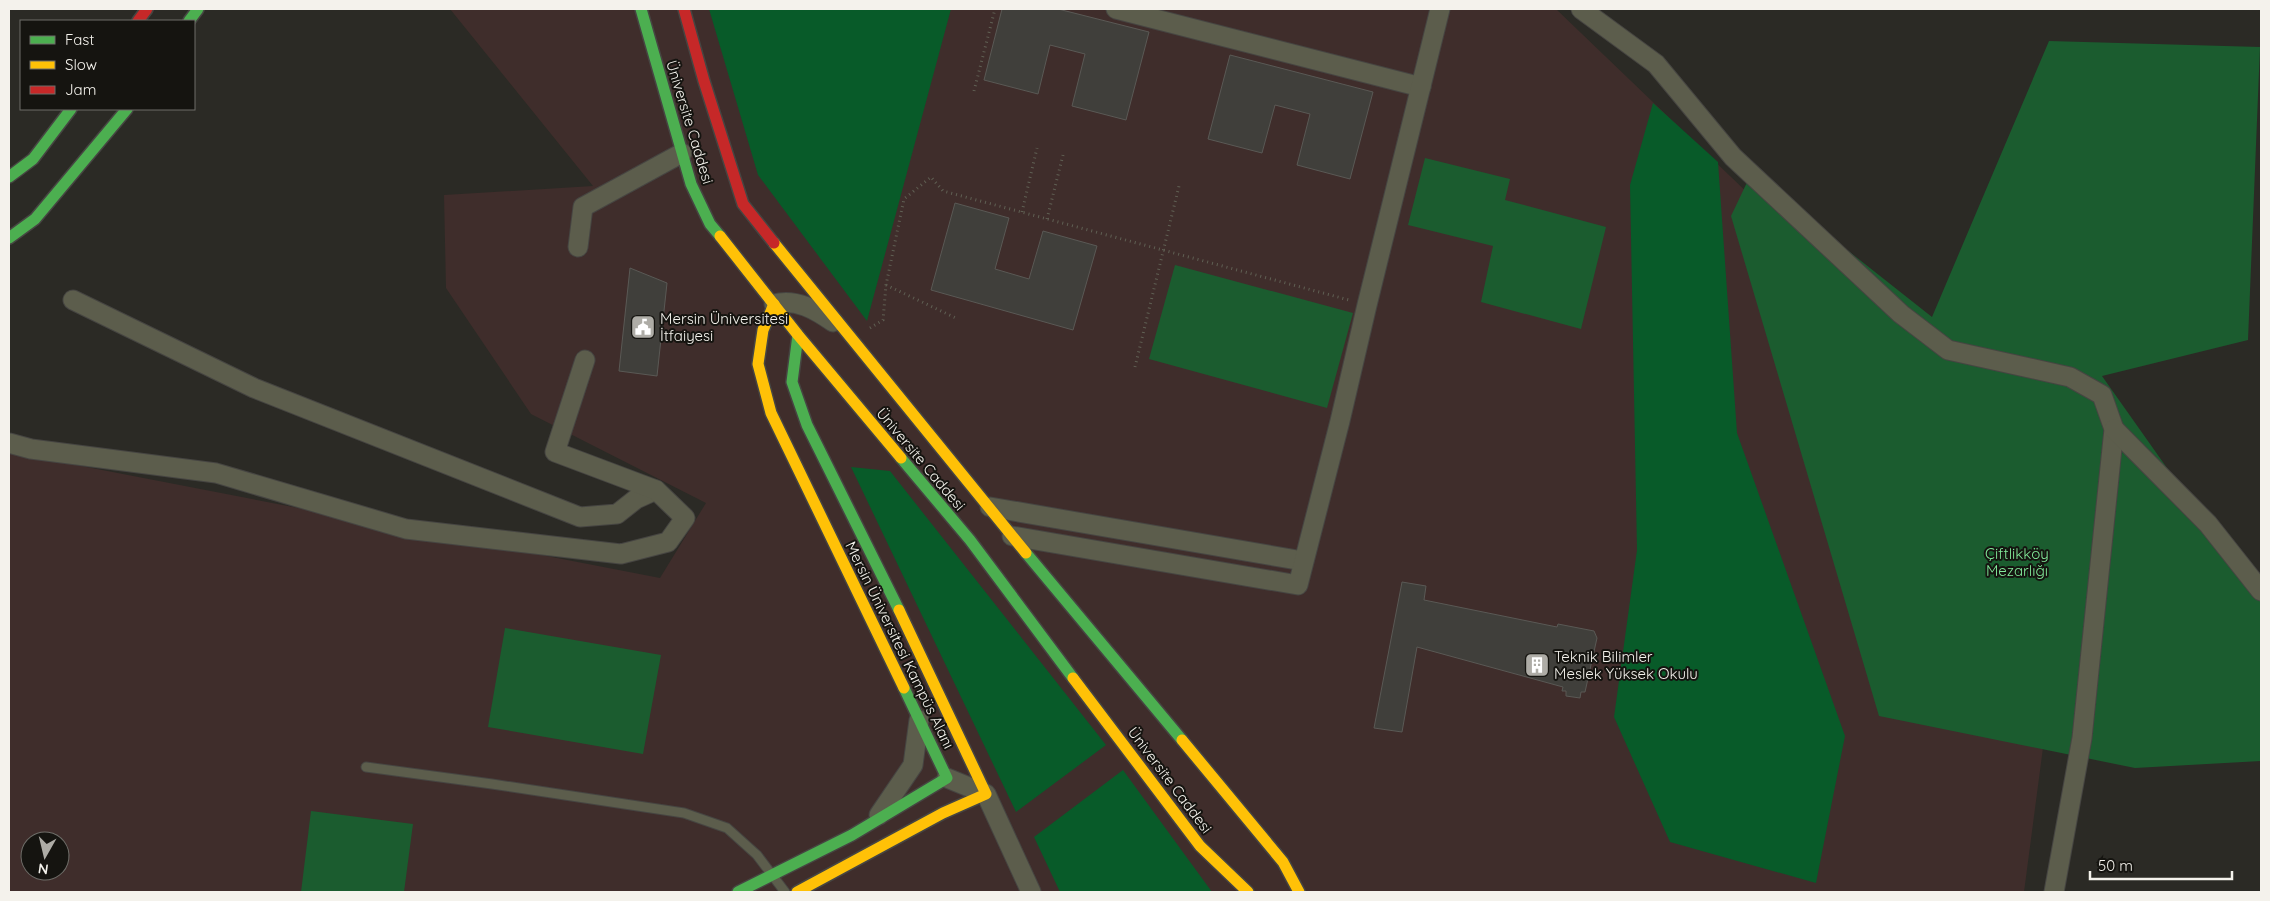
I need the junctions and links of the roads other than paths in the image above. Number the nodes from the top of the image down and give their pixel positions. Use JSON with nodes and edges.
{"nodes":[{"id":1,"x":147,"y":9,"type":"edge"},
{"id":2,"x":198,"y":9,"type":"edge"},
{"id":3,"x":641,"y":9,"type":"edge"},
{"id":4,"x":684,"y":9,"type":"edge"},
{"id":5,"x":1116,"y":9,"type":"edge"},
{"id":6,"x":1440,"y":9,"type":"edge"},
{"id":7,"x":1581,"y":9,"type":"edge"},
{"id":8,"x":139,"y":20,"type":"edge"},
{"id":9,"x":189,"y":20,"type":"edge"},
{"id":10,"x":1421,"y":87,"type":"junction"},
{"id":11,"x":70,"y":110,"type":"edge"},
{"id":12,"x":126,"y":110,"type":"edge"},
{"id":13,"x":682,"y":153,"type":"junction"},
{"id":14,"x":9,"y":177,"type":"edge"},
{"id":15,"x":9,"y":238,"type":"edge"},
{"id":16,"x":578,"y":247,"type":"dead end"},
{"id":17,"x":792,"y":264,"type":"junction"},
{"id":18,"x":72,"y":300,"type":"dead end"},
{"id":19,"x":774,"y":304,"type":"junction"},
{"id":20,"x":801,"y":304,"type":"junction"},
{"id":21,"x":849,"y":334,"type":"junction"},
{"id":22,"x":798,"y":335,"type":"junction"},
{"id":23,"x":585,"y":360,"type":"dead end"},
{"id":24,"x":2114,"y":429,"type":"junction"},
{"id":25,"x":9,"y":443,"type":"edge"},
{"id":26,"x":656,"y":490,"type":"junction"},
{"id":27,"x":990,"y":507,"type":"junction"},
{"id":28,"x":1012,"y":536,"type":"junction"},
{"id":29,"x":1303,"y":561,"type":"junction"},
{"id":30,"x":2261,"y":591,"type":"edge"},
{"id":31,"x":919,"y":720,"type":"junction"},
{"id":32,"x":366,"y":767,"type":"dead end"},
{"id":33,"x":947,"y":778,"type":"junction"},
{"id":34,"x":986,"y":794,"type":"junction"},
{"id":35,"x":876,"y":821,"type":"junction"},
{"id":36,"x":771,"y":875,"type":"junction"},
{"id":37,"x":738,"y":892,"type":"edge"},
{"id":38,"x":785,"y":892,"type":"edge"},
{"id":39,"x":797,"y":892,"type":"edge"},
{"id":40,"x":1031,"y":892,"type":"edge"},
{"id":41,"x":1248,"y":892,"type":"edge"},
{"id":42,"x":1299,"y":892,"type":"edge"},
{"id":43,"x":2054,"y":892,"type":"edge"}],
"edges":[{"from":1,"to":8,"type":"main road"},
{"from":2,"to":9,"type":"main road"},
{"from":3,"to":13,"type":"main road","name":"Üniversite Caddesi"},
{"from":4,"to":17,"type":"main road"},
{"from":5,"to":10,"type":"street"},
{"from":6,"to":10,"type":"street"},
{"from":7,"to":24,"type":"street"},
{"from":10,"to":29,"type":"street"},
{"from":11,"to":14,"type":"main road"},
{"from":12,"to":15,"type":"main road"},
{"from":13,"to":16,"type":"street"},
{"from":13,"to":19,"type":"main road","name":"Üniversite Caddesi"},
{"from":17,"to":20,"type":"street"},
{"from":17,"to":21,"type":"main road"},
{"from":18,"to":26,"type":"street"},
{"from":19,"to":20,"type":"street"},
{"from":19,"to":22,"type":"main road","name":"Üniversite Caddesi"},
{"from":19,"to":31,"type":"main road","name":"Mersin Üniversitesi Kampüs Alanı"},
{"from":20,"to":21,"type":"street"},
{"from":20,"to":22,"type":"street"},
{"from":21,"to":27,"type":"main road"},
{"from":22,"to":34,"type":"main road","name":"Mersin Üniversitesi Kampüs Alanı"},
{"from":22,"to":41,"type":"main road","name":"Üniversite Caddesi"},
{"from":23,"to":26,"type":"street"},
{"from":24,"to":30,"type":"street"},
{"from":24,"to":43,"type":"street"},
{"from":25,"to":26,"type":"street"},
{"from":27,"to":28,"type":"main road"},
{"from":27,"to":29,"type":"street"},
{"from":28,"to":29,"type":"street"},
{"from":28,"to":42,"type":"main road"},
{"from":31,"to":33,"type":"main road","name":"Mersin Üniversitesi Kampüs Alanı"},
{"from":31,"to":35,"type":"street"},
{"from":32,"to":36,"type":"lane"},
{"from":33,"to":34,"type":"street"},
{"from":33,"to":35,"type":"main road"},
{"from":34,"to":39,"type":"main road"},
{"from":34,"to":40,"type":"street"},
{"from":35,"to":36,"type":"main road"},
{"from":36,"to":37,"type":"main road"},
{"from":36,"to":38,"type":"lane"}]}
